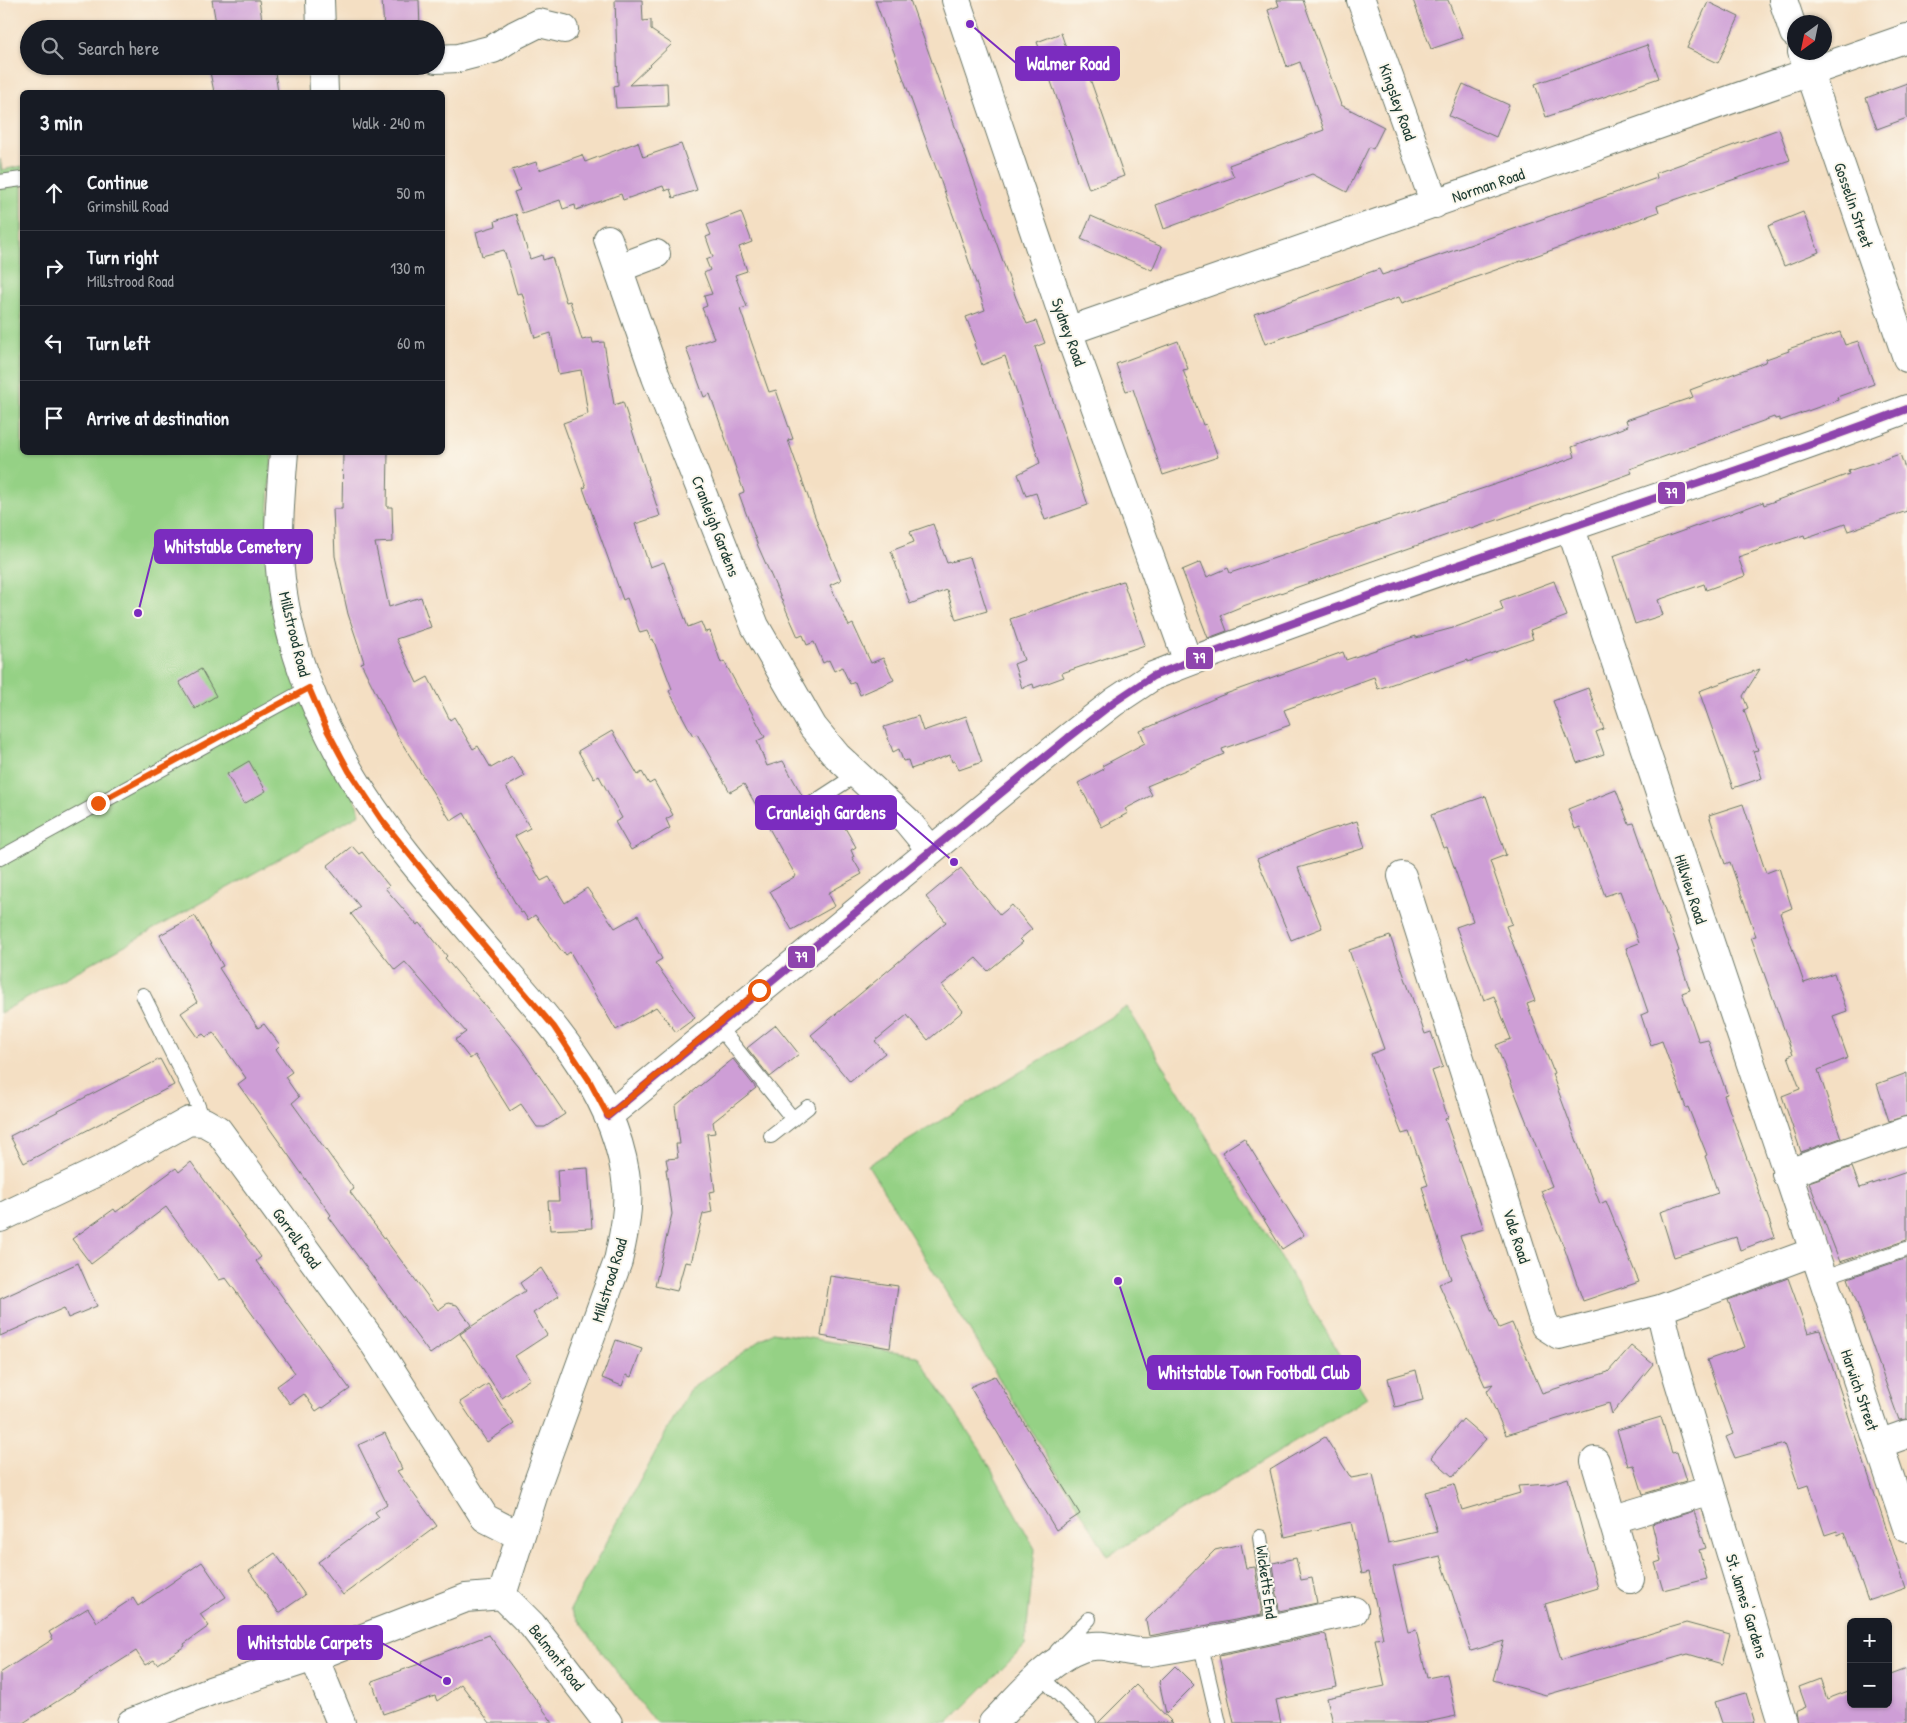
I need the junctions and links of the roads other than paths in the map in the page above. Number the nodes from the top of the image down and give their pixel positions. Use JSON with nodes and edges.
{"nodes":[{"id":1,"x":320,"y":0,"type":"edge"},
{"id":2,"x":956,"y":0,"type":"edge"},
{"id":3,"x":1362,"y":0,"type":"edge"},
{"id":4,"x":1783,"y":0,"type":"edge"},
{"id":5,"x":1788,"y":15,"type":"edge"},
{"id":6,"x":321,"y":20,"type":"edge"},
{"id":7,"x":564,"y":29,"type":"dead end"},
{"id":8,"x":1907,"y":38,"type":"edge"},
{"id":9,"x":445,"y":58,"type":"edge"},
{"id":10,"x":1805,"y":62,"type":"edge"},
{"id":11,"x":323,"y":75,"type":"edge"},
{"id":12,"x":324,"y":90,"type":"edge"},
{"id":13,"x":20,"y":179,"type":"edge"},
{"id":14,"x":0,"y":182,"type":"edge"},
{"id":15,"x":1435,"y":204,"type":"junction"},
{"id":16,"x":608,"y":238,"type":"dead end"},
{"id":17,"x":656,"y":254,"type":"dead end"},
{"id":18,"x":619,"y":268,"type":"junction"},
{"id":19,"x":1068,"y":331,"type":"junction"},
{"id":20,"x":1907,"y":358,"type":"edge"},
{"id":21,"x":1907,"y":409,"type":"edge"},
{"id":22,"x":284,"y":455,"type":"edge"},
{"id":23,"x":1570,"y":526,"type":"junction"},
{"id":24,"x":1188,"y":662,"type":"junction"},
{"id":25,"x":309,"y":688,"type":"junction"},
{"id":26,"x":856,"y":775,"type":"junction"},
{"id":27,"x":810,"y":806,"type":"dead end"},
{"id":28,"x":931,"y":850,"type":"junction"},
{"id":29,"x":0,"y":858,"type":"edge"},
{"id":30,"x":1402,"y":876,"type":"dead end"},
{"id":31,"x":143,"y":995,"type":"dead end"},
{"id":32,"x":717,"y":1025,"type":"junction"},
{"id":33,"x":808,"y":1107,"type":"dead end"},
{"id":34,"x":608,"y":1116,"type":"junction"},
{"id":35,"x":793,"y":1119,"type":"junction"},
{"id":36,"x":204,"y":1122,"type":"junction"},
{"id":37,"x":1907,"y":1131,"type":"edge"},
{"id":38,"x":771,"y":1136,"type":"dead end"},
{"id":39,"x":1786,"y":1174,"type":"junction"},
{"id":40,"x":0,"y":1218,"type":"edge"},
{"id":41,"x":1907,"y":1249,"type":"edge"},
{"id":42,"x":1813,"y":1252,"type":"junction"},
{"id":43,"x":1821,"y":1278,"type":"junction"},
{"id":44,"x":1660,"y":1309,"type":"junction"},
{"id":45,"x":1907,"y":1434,"type":"edge"},
{"id":46,"x":1879,"y":1444,"type":"junction"},
{"id":47,"x":1594,"y":1461,"type":"dead end"},
{"id":48,"x":1711,"y":1490,"type":"junction"},
{"id":49,"x":1614,"y":1519,"type":"junction"},
{"id":50,"x":1907,"y":1528,"type":"edge"},
{"id":51,"x":520,"y":1536,"type":"junction"},
{"id":52,"x":1260,"y":1537,"type":"dead end"},
{"id":53,"x":1630,"y":1580,"type":"dead end"},
{"id":54,"x":502,"y":1595,"type":"junction"},
{"id":55,"x":1354,"y":1611,"type":"dead end"},
{"id":56,"x":1089,"y":1619,"type":"dead end"},
{"id":57,"x":1273,"y":1628,"type":"junction"},
{"id":58,"x":1200,"y":1642,"type":"junction"},
{"id":59,"x":314,"y":1657,"type":"junction"},
{"id":60,"x":1040,"y":1676,"type":"junction"},
{"id":61,"x":131,"y":1723,"type":"edge"},
{"id":62,"x":341,"y":1723,"type":"edge"},
{"id":63,"x":608,"y":1723,"type":"edge"},
{"id":64,"x":987,"y":1723,"type":"edge"},
{"id":65,"x":993,"y":1723,"type":"edge"},
{"id":66,"x":1089,"y":1723,"type":"edge"},
{"id":67,"x":1219,"y":1723,"type":"edge"},
{"id":68,"x":1782,"y":1723,"type":"edge"}],
"edges":[{"from":1,"to":6,"type":"street"},
{"from":2,"to":19,"type":"street","name":"Sydney Road"},
{"from":3,"to":15,"type":"street","name":"Kingsley Road"},
{"from":4,"to":5,"type":"street"},
{"from":7,"to":9,"type":"street"},
{"from":8,"to":10,"type":"street","name":"Norman Road"},
{"from":10,"to":15,"type":"street","name":"Norman Road"},
{"from":10,"to":20,"type":"street","name":"Gosselin Street"},
{"from":11,"to":12,"type":"street"},
{"from":13,"to":14,"type":"lane"},
{"from":15,"to":19,"type":"street","name":"Norman Road"},
{"from":16,"to":18,"type":"street","name":"Cranleigh Gardens"},
{"from":17,"to":18,"type":"street"},
{"from":18,"to":26,"type":"street","name":"Cranleigh Gardens"},
{"from":19,"to":24,"type":"street","name":"Sydney Road"},
{"from":21,"to":23,"type":"street"},
{"from":22,"to":25,"type":"street","name":"Millstrood Road"},
{"from":23,"to":24,"type":"street"},
{"from":23,"to":39,"type":"street","name":"Hillview Road"},
{"from":24,"to":28,"type":"street"},
{"from":25,"to":29,"type":"lane"},
{"from":25,"to":34,"type":"street","name":"Millstrood Road"},
{"from":26,"to":27,"type":"lane"},
{"from":26,"to":28,"type":"street","name":"Cranleigh Gardens"},
{"from":28,"to":32,"type":"street"},
{"from":30,"to":44,"type":"street","name":"Vale Road"},
{"from":31,"to":36,"type":"lane"},
{"from":32,"to":34,"type":"street"},
{"from":32,"to":35,"type":"lane"},
{"from":33,"to":35,"type":"lane"},
{"from":34,"to":51,"type":"street","name":"Millstrood Road"},
{"from":35,"to":38,"type":"lane"},
{"from":36,"to":40,"type":"street"},
{"from":36,"to":51,"type":"street","name":"Gorrell Road"},
{"from":37,"to":39,"type":"street"},
{"from":39,"to":42,"type":"street","name":"Hillview Road"},
{"from":41,"to":43,"type":"lane"},
{"from":42,"to":43,"type":"street","name":"Harwich Street"},
{"from":42,"to":44,"type":"street","name":"Vale Road"},
{"from":43,"to":46,"type":"street","name":"Harwich Street"},
{"from":44,"to":48,"type":"street","name":"St. James' Gardens"},
{"from":45,"to":46,"type":"street"},
{"from":46,"to":50,"type":"street","name":"Harwich Street"},
{"from":47,"to":49,"type":"street"},
{"from":48,"to":49,"type":"street"},
{"from":48,"to":68,"type":"street","name":"St. James' Gardens"},
{"from":49,"to":53,"type":"street"},
{"from":51,"to":54,"type":"street","name":"Millstrood Road"},
{"from":52,"to":57,"type":"lane","name":"Wicketts End"},
{"from":54,"to":59,"type":"street"},
{"from":54,"to":63,"type":"street","name":"Belmont Road"},
{"from":55,"to":57,"type":"street","name":"Wicketts End"},
{"from":56,"to":64,"type":"lane"},
{"from":57,"to":58,"type":"street","name":"Wicketts End"},
{"from":58,"to":60,"type":"street","name":"Wicketts End"},
{"from":58,"to":67,"type":"lane"},
{"from":59,"to":61,"type":"street"},
{"from":59,"to":62,"type":"street"},
{"from":60,"to":65,"type":"street","name":"Wicketts End"},
{"from":60,"to":66,"type":"lane"}]}
